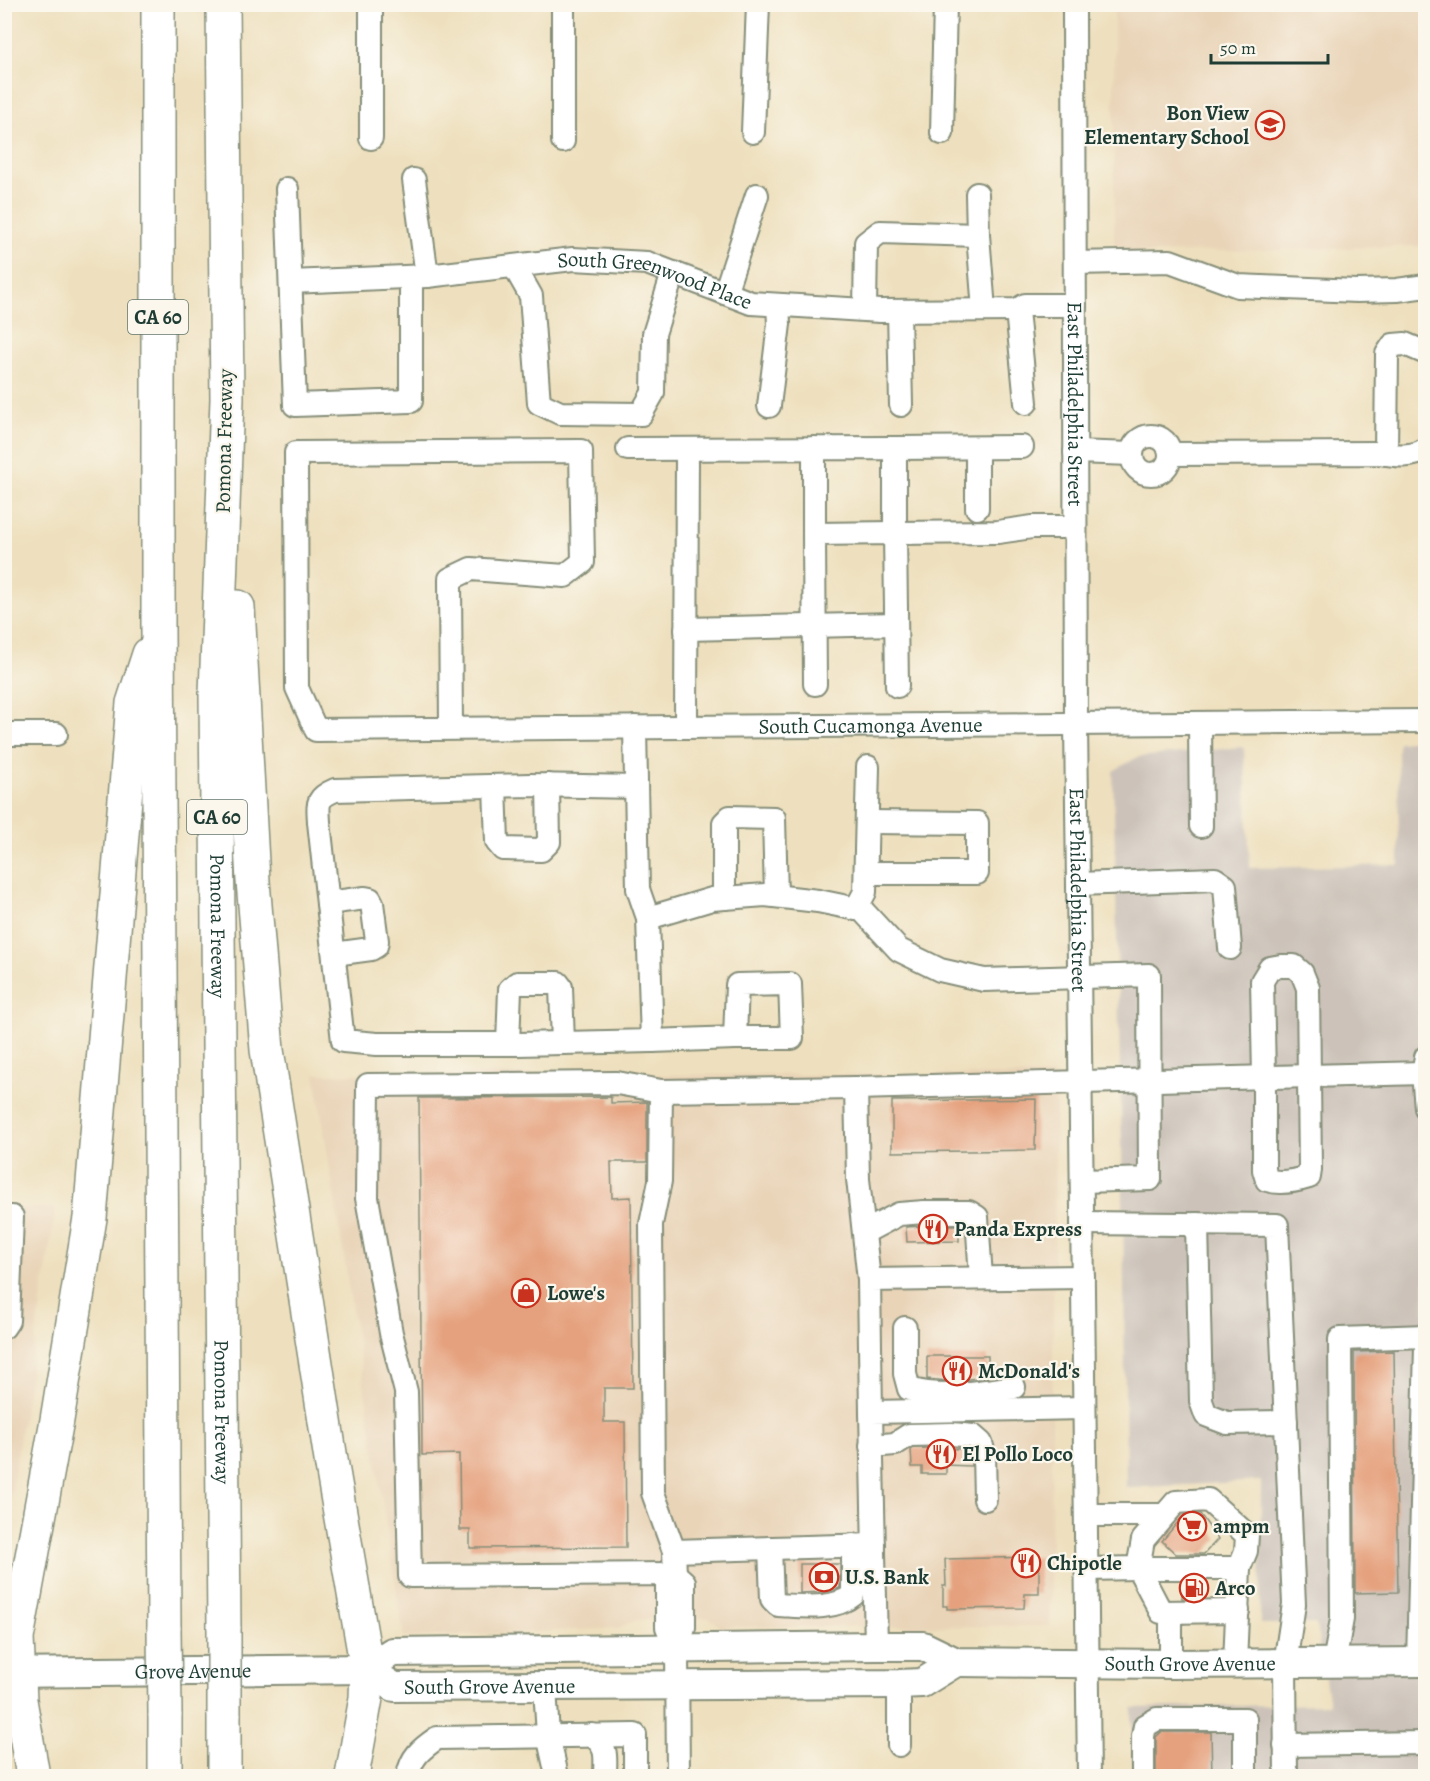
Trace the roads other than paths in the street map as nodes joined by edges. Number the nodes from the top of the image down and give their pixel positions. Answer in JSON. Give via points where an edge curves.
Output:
{"nodes":[{"id":1,"x":158,"y":4,"type":"edge"},
{"id":2,"x":223,"y":4,"type":"edge"},
{"id":3,"x":371,"y":4,"type":"edge"},
{"id":4,"x":562,"y":4,"type":"edge"},
{"id":5,"x":758,"y":4,"type":"edge"},
{"id":6,"x":945,"y":4,"type":"edge"},
{"id":7,"x":1074,"y":4,"type":"edge"},
{"id":8,"x":753,"y":132,"type":"dead end"},
{"id":9,"x":942,"y":133,"type":"dead end"},
{"id":10,"x":371,"y":138,"type":"dead end"},
{"id":11,"x":562,"y":141,"type":"dead end"},
{"id":12,"x":414,"y":180,"type":"dead end"},
{"id":13,"x":287,"y":189,"type":"dead end"},
{"id":14,"x":977,"y":194,"type":"dead end"},
{"id":15,"x":757,"y":195,"type":"dead end"},
{"id":16,"x":978,"y":235,"type":"junction"},
{"id":17,"x":1075,"y":263,"type":"junction"},
{"id":18,"x":514,"y":266,"type":"junction"},
{"id":19,"x":673,"y":273,"type":"junction"},
{"id":20,"x":419,"y":277,"type":"junction"},
{"id":21,"x":291,"y":282,"type":"junction"},
{"id":22,"x":1425,"y":286,"type":"edge"},
{"id":23,"x":725,"y":293,"type":"junction"},
{"id":24,"x":778,"y":305,"type":"junction"},
{"id":25,"x":865,"y":310,"type":"junction"},
{"id":26,"x":984,"y":310,"type":"junction"},
{"id":27,"x":1017,"y":310,"type":"junction"},
{"id":28,"x":899,"y":311,"type":"junction"},
{"id":29,"x":1075,"y":311,"type":"junction"},
{"id":30,"x":1425,"y":353,"type":"edge"},
{"id":31,"x":227,"y":399,"type":"junction"},
{"id":32,"x":1026,"y":403,"type":"dead end"},
{"id":33,"x":901,"y":405,"type":"dead end"},
{"id":34,"x":769,"y":406,"type":"dead end"},
{"id":35,"x":977,"y":447,"type":"junction"},
{"id":36,"x":1022,"y":447,"type":"dead end"},
{"id":37,"x":814,"y":448,"type":"junction"},
{"id":38,"x":896,"y":448,"type":"junction"},
{"id":39,"x":628,"y":449,"type":"dead end"},
{"id":40,"x":687,"y":449,"type":"junction"},
{"id":41,"x":1425,"y":449,"type":"edge"},
{"id":42,"x":1075,"y":452,"type":"junction"},
{"id":43,"x":1386,"y":454,"type":"junction"},
{"id":44,"x":977,"y":508,"type":"dead end"},
{"id":45,"x":1075,"y":527,"type":"junction"},
{"id":46,"x":895,"y":533,"type":"junction"},
{"id":47,"x":814,"y":534,"type":"junction"},
{"id":48,"x":896,"y":624,"type":"junction"},
{"id":49,"x":815,"y":626,"type":"junction"},
{"id":50,"x":686,"y":629,"type":"junction"},
{"id":51,"x":158,"y":630,"type":"junction"},
{"id":52,"x":815,"y":684,"type":"dead end"},
{"id":53,"x":897,"y":686,"type":"dead end"},
{"id":54,"x":1425,"y":721,"type":"edge"},
{"id":55,"x":1200,"y":723,"type":"junction"},
{"id":56,"x":1076,"y":724,"type":"junction"},
{"id":57,"x":635,"y":727,"type":"junction"},
{"id":58,"x":686,"y":727,"type":"junction"},
{"id":59,"x":451,"y":729,"type":"junction"},
{"id":60,"x":4,"y":734,"type":"edge"},
{"id":61,"x":56,"y":734,"type":"dead end"},
{"id":62,"x":868,"y":767,"type":"dead end"},
{"id":63,"x":548,"y":785,"type":"junction"},
{"id":64,"x":495,"y":786,"type":"junction"},
{"id":65,"x":636,"y":787,"type":"junction"},
{"id":66,"x":867,"y":822,"type":"junction"},
{"id":67,"x":1201,"y":826,"type":"dead end"},
{"id":68,"x":866,"y":873,"type":"junction"},
{"id":69,"x":1078,"y":884,"type":"junction"},
{"id":70,"x":776,"y":896,"type":"junction"},
{"id":71,"x":724,"y":898,"type":"junction"},
{"id":72,"x":328,"y":903,"type":"junction"},
{"id":73,"x":856,"y":909,"type":"junction"},
{"id":74,"x":648,"y":918,"type":"junction"},
{"id":75,"x":1230,"y":948,"type":"dead end"},
{"id":76,"x":334,"y":954,"type":"junction"},
{"id":77,"x":1079,"y":978,"type":"junction"},
{"id":78,"x":735,"y":1038,"type":"dead end"},
{"id":79,"x":652,"y":1041,"type":"junction"},
{"id":80,"x":563,"y":1043,"type":"junction"},
{"id":81,"x":508,"y":1044,"type":"junction"},
{"id":82,"x":1424,"y":1065,"type":"edge"},
{"id":83,"x":1309,"y":1075,"type":"junction"},
{"id":84,"x":1264,"y":1076,"type":"junction"},
{"id":85,"x":1149,"y":1079,"type":"junction"},
{"id":86,"x":1081,"y":1081,"type":"junction"},
{"id":87,"x":856,"y":1088,"type":"junction"},
{"id":88,"x":661,"y":1091,"type":"junction"},
{"id":89,"x":1425,"y":1108,"type":"edge"},
{"id":90,"x":1082,"y":1181,"type":"junction"},
{"id":91,"x":4,"y":1217,"type":"edge"},
{"id":92,"x":1082,"y":1223,"type":"junction"},
{"id":93,"x":1197,"y":1224,"type":"junction"},
{"id":94,"x":865,"y":1233,"type":"junction"},
{"id":95,"x":1083,"y":1277,"type":"junction"},
{"id":96,"x":981,"y":1278,"type":"junction"},
{"id":97,"x":869,"y":1280,"type":"junction"},
{"id":98,"x":4,"y":1327,"type":"edge"},
{"id":99,"x":911,"y":1328,"type":"dead end"},
{"id":100,"x":1425,"y":1336,"type":"edge"},
{"id":101,"x":1425,"y":1346,"type":"edge"},
{"id":102,"x":1014,"y":1388,"type":"dead end"},
{"id":103,"x":1084,"y":1408,"type":"junction"},
{"id":104,"x":871,"y":1412,"type":"junction"},
{"id":105,"x":1286,"y":1422,"type":"junction"},
{"id":106,"x":872,"y":1446,"type":"junction"},
{"id":107,"x":985,"y":1499,"type":"dead end"},
{"id":108,"x":1086,"y":1515,"type":"junction"},
{"id":109,"x":1164,"y":1515,"type":"junction"},
{"id":110,"x":863,"y":1545,"type":"junction"},
{"id":111,"x":770,"y":1548,"type":"junction"},
{"id":112,"x":674,"y":1551,"type":"junction"},
{"id":113,"x":1138,"y":1568,"type":"junction"},
{"id":114,"x":1239,"y":1568,"type":"junction"},
{"id":115,"x":1087,"y":1569,"type":"junction"},
{"id":116,"x":675,"y":1575,"type":"junction"},
{"id":117,"x":1238,"y":1611,"type":"junction"},
{"id":118,"x":1171,"y":1612,"type":"junction"},
{"id":119,"x":876,"y":1646,"type":"junction"},
{"id":120,"x":676,"y":1649,"type":"junction"},
{"id":121,"x":956,"y":1662,"type":"junction"},
{"id":122,"x":1422,"y":1662,"type":"edge"},
{"id":123,"x":1088,"y":1663,"type":"junction"},
{"id":124,"x":1334,"y":1663,"type":"junction"},
{"id":125,"x":1171,"y":1664,"type":"junction"},
{"id":126,"x":1235,"y":1664,"type":"junction"},
{"id":127,"x":1285,"y":1664,"type":"junction"},
{"id":128,"x":367,"y":1669,"type":"junction"},
{"id":129,"x":12,"y":1673,"type":"edge"},
{"id":130,"x":899,"y":1684,"type":"junction"},
{"id":131,"x":676,"y":1686,"type":"junction"},
{"id":132,"x":545,"y":1688,"type":"junction"},
{"id":133,"x":592,"y":1735,"type":"junction"},
{"id":134,"x":548,"y":1736,"type":"junction"},
{"id":135,"x":1425,"y":1743,"type":"edge"},
{"id":136,"x":1285,"y":1744,"type":"junction"},
{"id":137,"x":899,"y":1745,"type":"dead end"},
{"id":138,"x":33,"y":1776,"type":"edge"},
{"id":139,"x":165,"y":1776,"type":"edge"},
{"id":140,"x":224,"y":1776,"type":"edge"},
{"id":141,"x":352,"y":1776,"type":"edge"},
{"id":142,"x":408,"y":1776,"type":"edge"},
{"id":143,"x":557,"y":1776,"type":"edge"},
{"id":144,"x":605,"y":1776,"type":"edge"},
{"id":145,"x":635,"y":1776,"type":"edge"},
{"id":146,"x":678,"y":1776,"type":"edge"},
{"id":147,"x":1089,"y":1776,"type":"edge"},
{"id":148,"x":1143,"y":1776,"type":"edge"},
{"id":149,"x":1245,"y":1776,"type":"edge"},
{"id":150,"x":1286,"y":1776,"type":"edge"}],
"edges":[{"from":1,"to":51,"type":"highway","number":"CA 60"},
{"from":2,"to":31,"type":"highway","name":"Pomona Freeway","number":"CA 60"},
{"from":3,"to":10,"type":"street"},
{"from":4,"to":11,"type":"street"},
{"from":5,"to":8,"type":"street"},
{"from":6,"to":9,"type":"street"},
{"from":7,"to":17,"type":"street","name":"East Philadelphia Street"},
{"from":12,"to":20,"type":"street"},
{"from":13,"to":21,"type":"street"},
{"from":14,"to":16,"type":"street"},
{"from":15,"to":23,"type":"street"},
{"from":16,"to":25,"type":"street","via":[[880,232],[866,243]]},
{"from":16,"to":26,"type":"street"},
{"from":17,"to":22,"type":"street","via":[[1170,261],[1238,286],[1357,291]]},
{"from":17,"to":29,"type":"street","name":"East Philadelphia Street"},
{"from":18,"to":19,"type":"street","name":"South Greenwood Place","via":[[573,259],[647,263]]},
{"from":18,"to":19,"type":"street","via":[[531,296],[540,403],[560,413],[641,414],[653,393],[654,334]]},
{"from":18,"to":20,"type":"street","name":"South Greenwood Place"},
{"from":19,"to":23,"type":"street","name":"South Greenwood Place"},
{"from":20,"to":21,"type":"street","name":"South Greenwood Place"},
{"from":20,"to":21,"type":"street","via":[[411,401],[295,405]]},
{"from":23,"to":24,"type":"street","name":"South Greenwood Place","via":[[751,303]]},
{"from":24,"to":25,"type":"street","name":"South Greenwood Place"},
{"from":24,"to":34,"type":"street"},
{"from":25,"to":28,"type":"street","name":"South Greenwood Place"},
{"from":26,"to":27,"type":"street","name":"South Greenwood Place"},
{"from":26,"to":28,"type":"street","name":"South Greenwood Place"},
{"from":27,"to":29,"type":"street","name":"South Greenwood Place","via":[[1025,317]]},
{"from":27,"to":32,"type":"street"},
{"from":28,"to":33,"type":"street"},
{"from":29,"to":42,"type":"street","name":"East Philadelphia Street"},
{"from":30,"to":43,"type":"street","via":[[1404,344],[1393,345],[1387,354]]},
{"from":31,"to":128,"type":"highway","via":[[253,881],[267,1050]]},
{"from":31,"to":140,"type":"highway","name":"Pomona Freeway","number":"CA 60","bridge":true,"via":[[216,693]]},
{"from":35,"to":36,"type":"street"},
{"from":35,"to":38,"type":"street"},
{"from":35,"to":44,"type":"street"},
{"from":37,"to":38,"type":"street"},
{"from":37,"to":40,"type":"street"},
{"from":37,"to":47,"type":"street"},
{"from":38,"to":46,"type":"street"},
{"from":39,"to":40,"type":"street"},
{"from":40,"to":50,"type":"street"},
{"from":41,"to":43,"type":"street","via":[[1419,454]]},
{"from":42,"to":43,"type":"street","via":[[1131,454],[1141,438],[1153,436],[1164,441],[1170,454]]},
{"from":42,"to":45,"type":"street","name":"East Philadelphia Street"},
{"from":45,"to":46,"type":"street"},
{"from":45,"to":56,"type":"street","name":"East Philadelphia Street"},
{"from":46,"to":47,"type":"street"},
{"from":46,"to":48,"type":"street"},
{"from":47,"to":49,"type":"street"},
{"from":48,"to":49,"type":"street"},
{"from":48,"to":53,"type":"street"},
{"from":49,"to":50,"type":"street"},
{"from":49,"to":52,"type":"street"},
{"from":50,"to":58,"type":"street"},
{"from":51,"to":129,"type":"highway","via":[[133,703],[90,1218]]},
{"from":51,"to":139,"type":"highway","number":"CA 60","bridge":true},
{"from":54,"to":55,"type":"street","name":"South Cucamonga Avenue"},
{"from":55,"to":56,"type":"street","name":"South Cucamonga Avenue"},
{"from":55,"to":67,"type":"street"},
{"from":56,"to":58,"type":"street","name":"South Cucamonga Avenue"},
{"from":56,"to":69,"type":"street","name":"East Philadelphia Street"},
{"from":57,"to":58,"type":"street","name":"South Cucamonga Avenue"},
{"from":57,"to":59,"type":"street","name":"South Cucamonga Avenue"},
{"from":57,"to":65,"type":"street"},
{"from":59,"to":59,"type":"street","name":"South Cucamonga Avenue","via":[[450,579],[471,569],[565,576],[584,562],[581,451],[296,453],[297,687],[316,730]]},
{"from":60,"to":61,"type":"street"},
{"from":62,"to":66,"type":"street"},
{"from":63,"to":64,"type":"street"},
{"from":63,"to":64,"type":"street","via":[[549,842],[541,850],[499,846]]},
{"from":63,"to":65,"type":"street"},
{"from":64,"to":72,"type":"street","via":[[335,790],[322,796],[318,813]]},
{"from":65,"to":74,"type":"street","via":[[638,889]]},
{"from":66,"to":68,"type":"street"},
{"from":66,"to":68,"type":"street","via":[[977,823],[977,873]]},
{"from":68,"to":73,"type":"street","via":[[866,892]]},
{"from":69,"to":75,"type":"street","via":[[1215,879],[1225,885]]},
{"from":69,"to":77,"type":"street","name":"East Philadelphia Street"},
{"from":70,"to":71,"type":"street"},
{"from":70,"to":71,"type":"street","via":[[774,818],[730,817],[724,823]]},
{"from":70,"to":73,"type":"street"},
{"from":71,"to":74,"type":"street"},
{"from":72,"to":76,"type":"street"},
{"from":72,"to":76,"type":"street","via":[[370,899],[376,932],[376,946],[371,949]]},
{"from":73,"to":77,"type":"street","via":[[862,910],[899,950],[940,970],[984,980]]},
{"from":74,"to":79,"type":"street"},
{"from":76,"to":81,"type":"street","via":[[342,1041]]},
{"from":77,"to":85,"type":"street","via":[[1149,975]]},
{"from":77,"to":86,"type":"street","name":"East Philadelphia Street"},
{"from":78,"to":79,"type":"street"},
{"from":79,"to":80,"type":"street"},
{"from":80,"to":81,"type":"street"},
{"from":80,"to":81,"type":"street","via":[[558,983],[517,983],[510,989]]},
{"from":82,"to":83,"type":"street"},
{"from":82,"to":89,"type":"street"},
{"from":83,"to":84,"type":"street"},
{"from":83,"to":84,"type":"street","via":[[1308,988],[1294,966],[1281,966],[1270,968],[1262,981]]},
{"from":83,"to":84,"type":"street","via":[[1309,1177],[1271,1182],[1264,1170]]},
{"from":84,"to":85,"type":"street"},
{"from":85,"to":86,"type":"street"},
{"from":85,"to":90,"type":"street","via":[[1150,1179]]},
{"from":86,"to":87,"type":"street"},
{"from":86,"to":90,"type":"street","name":"East Philadelphia Street"},
{"from":87,"to":88,"type":"street"},
{"from":87,"to":94,"type":"street","via":[[858,1179]]},
{"from":88,"to":112,"type":"street","via":[[660,1181],[651,1224],[653,1493]]},
{"from":88,"to":116,"type":"street","via":[[616,1083],[368,1085],[367,1198],[391,1334],[406,1392],[410,1576]]},
{"from":90,"to":92,"type":"street","name":"East Philadelphia Street"},
{"from":91,"to":98,"type":"street","via":[[12,1217],[8,1321]]},
{"from":92,"to":93,"type":"street"},
{"from":92,"to":95,"type":"street","name":"East Philadelphia Street"},
{"from":93,"to":105,"type":"street","via":[[1201,1401],[1206,1415],[1227,1423]]},
{"from":93,"to":105,"type":"street","via":[[1277,1225]]},
{"from":94,"to":96,"type":"street","via":[[899,1214],[969,1212],[977,1217]]},
{"from":94,"to":97,"type":"street"},
{"from":95,"to":96,"type":"street"},
{"from":95,"to":103,"type":"street","name":"East Philadelphia Street"},
{"from":96,"to":97,"type":"street"},
{"from":97,"to":104,"type":"street"},
{"from":99,"to":102,"type":"street","via":[[904,1374],[909,1389],[950,1394]]},
{"from":100,"to":124,"type":"street","via":[[1340,1340],[1342,1619]]},
{"from":101,"to":122,"type":"street"},
{"from":103,"to":104,"type":"street"},
{"from":103,"to":108,"type":"street","name":"East Philadelphia Street"},
{"from":104,"to":106,"type":"street"},
{"from":105,"to":127,"type":"street","via":[[1294,1604]]},
{"from":106,"to":107,"type":"street","via":[[895,1444],[909,1436],[973,1436],[981,1443],[984,1454]]},
{"from":106,"to":110,"type":"street"},
{"from":108,"to":109,"type":"street"},
{"from":108,"to":115,"type":"street","name":"East Philadelphia Street"},
{"from":109,"to":113,"type":"street","via":[[1143,1540]]},
{"from":109,"to":114,"type":"street","via":[[1176,1502],[1208,1500],[1247,1535]]},
{"from":110,"to":111,"type":"street"},
{"from":110,"to":111,"type":"street","via":[[853,1595],[844,1602],[827,1605],[778,1605],[772,1599]]},
{"from":110,"to":119,"type":"street"},
{"from":111,"to":112,"type":"street"},
{"from":112,"to":116,"type":"street"},
{"from":113,"to":114,"type":"street"},
{"from":113,"to":115,"type":"street"},
{"from":113,"to":118,"type":"street","via":[[1161,1612]]},
{"from":114,"to":117,"type":"street"},
{"from":115,"to":123,"type":"street","name":"East Philadelphia Street"},
{"from":116,"to":120,"type":"street","via":[[668,1582],[667,1627]]},
{"from":117,"to":118,"type":"street"},
{"from":117,"to":126,"type":"street"},
{"from":118,"to":125,"type":"street"},
{"from":119,"to":120,"type":"main road","name":"South Grove Avenue"},
{"from":119,"to":121,"type":"main road","name":"South Grove Avenue","via":[[923,1646]]},
{"from":120,"to":128,"type":"main road","name":"South Grove Avenue","via":[[392,1652]]},
{"from":120,"to":131,"type":"street"},
{"from":121,"to":123,"type":"main road","name":"South Grove Avenue"},
{"from":121,"to":130,"type":"main road","name":"South Grove Avenue","via":[[922,1683]]},
{"from":122,"to":124,"type":"main road","name":"South Grove Avenue"},
{"from":123,"to":125,"type":"main road","name":"South Grove Avenue"},
{"from":123,"to":147,"type":"street","name":"East Philadelphia Street"},
{"from":124,"to":127,"type":"main road","name":"South Grove Avenue"},
{"from":125,"to":126,"type":"main road","name":"South Grove Avenue"},
{"from":126,"to":127,"type":"main road","name":"South Grove Avenue"},
{"from":127,"to":136,"type":"street"},
{"from":128,"to":129,"type":"main road","name":"Grove Avenue"},
{"from":128,"to":132,"type":"main road","name":"South Grove Avenue","via":[[394,1688]]},
{"from":128,"to":141,"type":"highway","via":[[366,1698]]},
{"from":129,"to":138,"type":"highway"},
{"from":130,"to":131,"type":"main road","name":"South Grove Avenue"},
{"from":130,"to":137,"type":"street"},
{"from":131,"to":132,"type":"main road","name":"South Grove Avenue"},
{"from":131,"to":146,"type":"street"},
{"from":132,"to":134,"type":"street"},
{"from":133,"to":134,"type":"street"},
{"from":133,"to":144,"type":"street","via":[[605,1749]]},
{"from":133,"to":145,"type":"street","via":[[635,1735]]},
{"from":134,"to":142,"type":"street","via":[[437,1738],[417,1752]]},
{"from":134,"to":143,"type":"street"},
{"from":135,"to":136,"type":"street"},
{"from":136,"to":150,"type":"street"},
{"from":148,"to":149,"type":"street","via":[[1145,1726],[1157,1719],[1245,1719]]}]}
